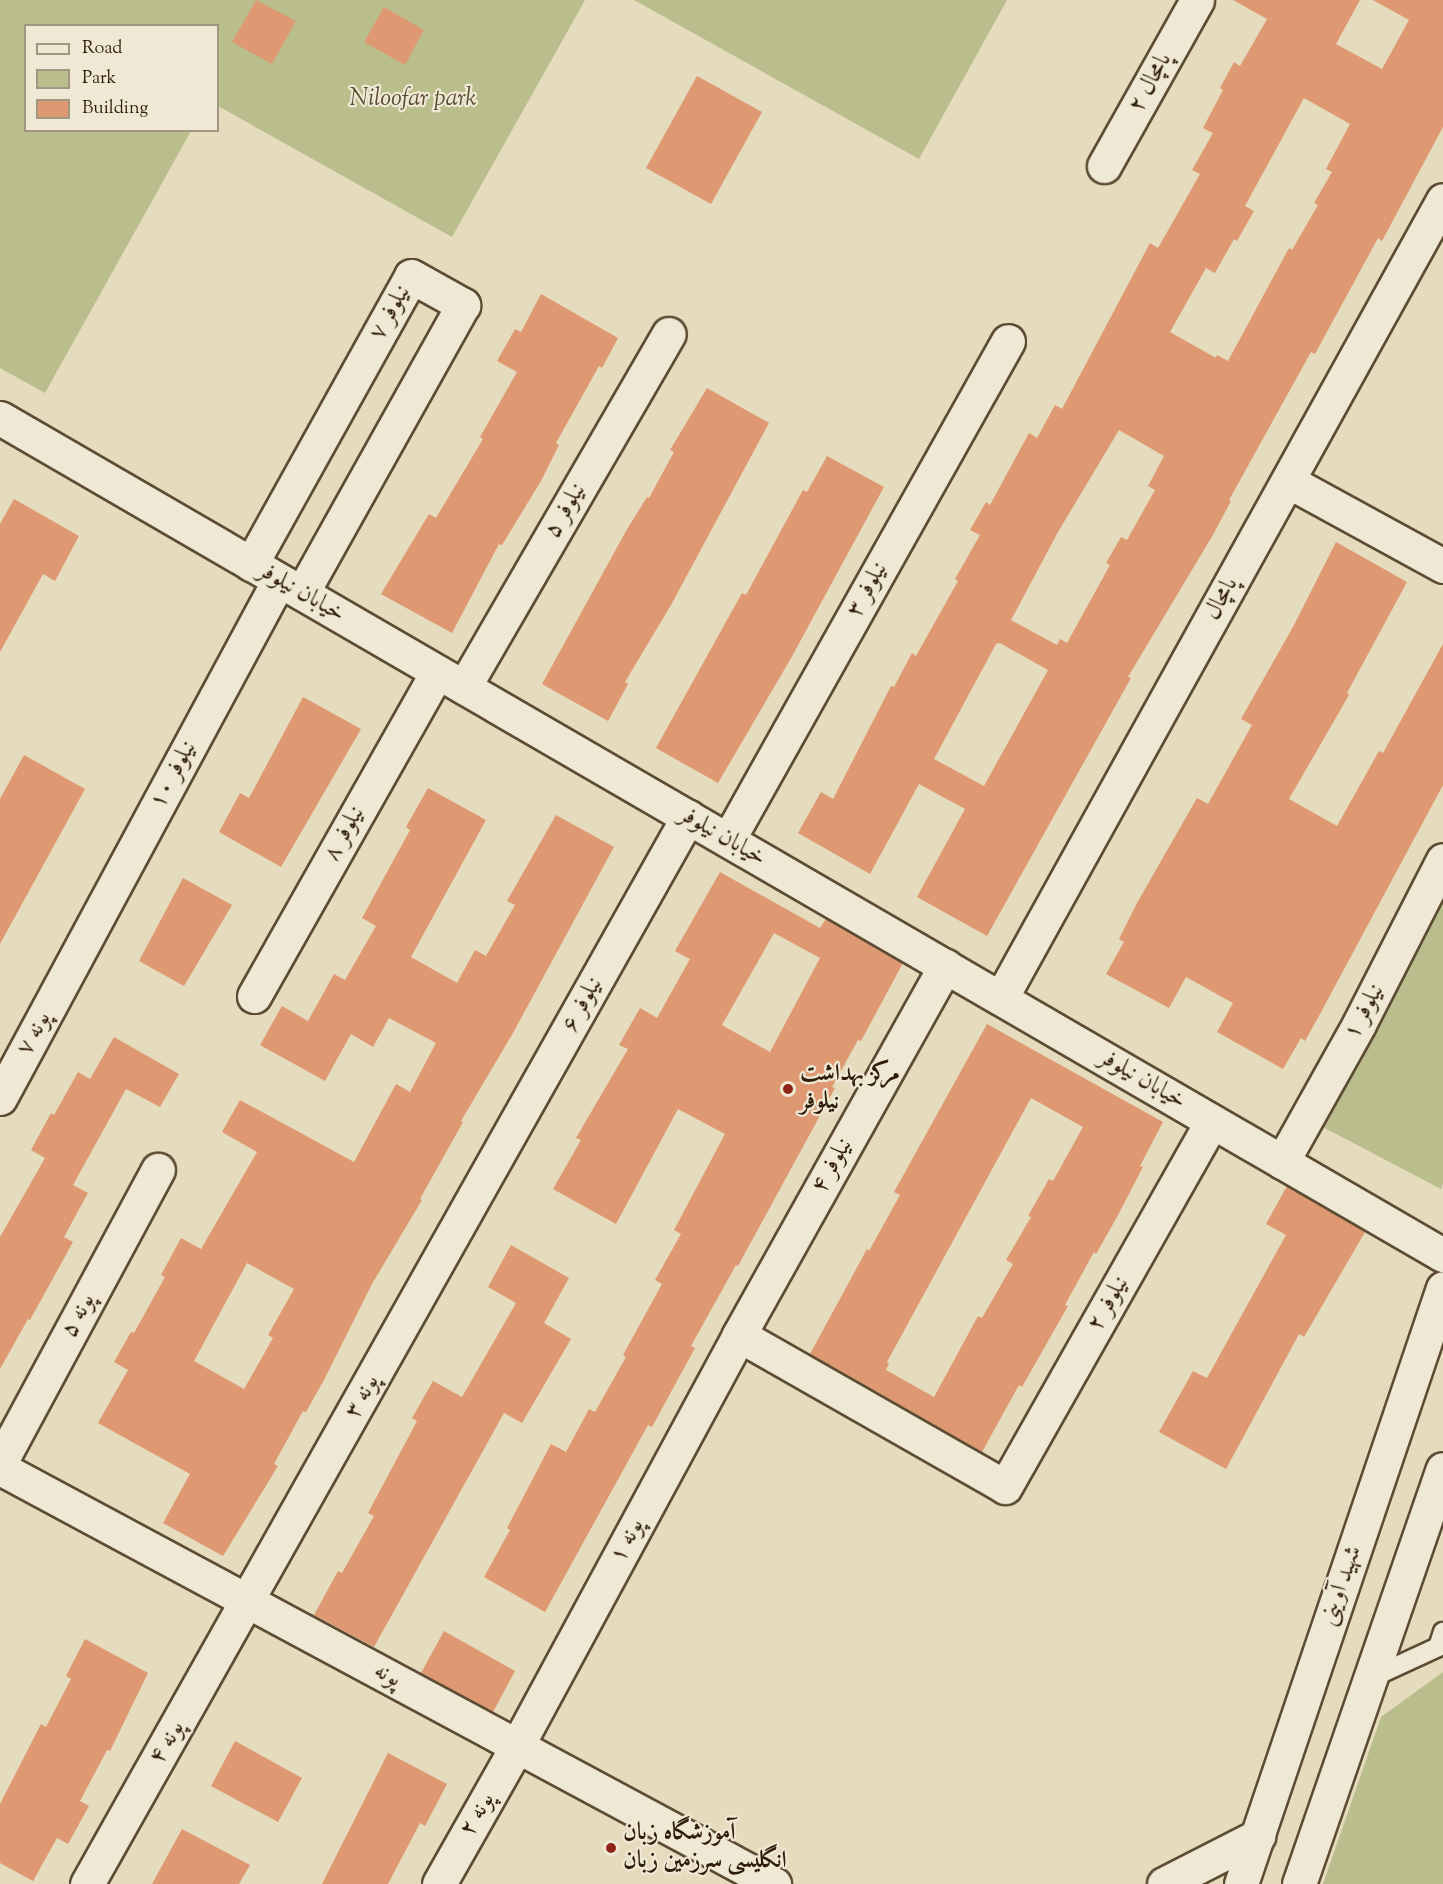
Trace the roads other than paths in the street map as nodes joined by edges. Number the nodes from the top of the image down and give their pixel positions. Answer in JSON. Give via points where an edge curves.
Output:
{"nodes":[{"id":1,"x":1197,"y":0,"type":"edge"},
{"id":2,"x":1104,"y":166,"type":"dead end"},
{"id":3,"x":1443,"y":200,"type":"edge"},
{"id":4,"x":669,"y":334,"type":"dead end"},
{"id":5,"x":1008,"y":340,"type":"dead end"},
{"id":6,"x":0,"y":418,"type":"edge"},
{"id":7,"x":1288,"y":481,"type":"junction"},
{"id":8,"x":251,"y":564,"type":"junction"},
{"id":9,"x":1443,"y":566,"type":"edge"},
{"id":10,"x":291,"y":587,"type":"junction"},
{"id":11,"x":450,"y":679,"type":"junction"},
{"id":12,"x":688,"y":817,"type":"junction"},
{"id":13,"x":728,"y":840,"type":"junction"},
{"id":14,"x":1443,"y":860,"type":"edge"},
{"id":15,"x":945,"y":966,"type":"junction"},
{"id":16,"x":69,"y":969,"type":"joint"},
{"id":17,"x":254,"y":996,"type":"dead end"},
{"id":18,"x":1001,"y":998,"type":"junction"},
{"id":19,"x":0,"y":1098,"type":"edge"},
{"id":20,"x":1212,"y":1121,"type":"junction"},
{"id":21,"x":1282,"y":1162,"type":"junction"},
{"id":22,"x":158,"y":1170,"type":"dead end"},
{"id":23,"x":478,"y":1192,"type":"joint"},
{"id":24,"x":1443,"y":1255,"type":"edge"},
{"id":25,"x":1443,"y":1288,"type":"edge"},
{"id":26,"x":739,"y":1335,"type":"junction"},
{"id":27,"x":0,"y":1463,"type":"edge"},
{"id":28,"x":0,"y":1468,"type":"edge"},
{"id":29,"x":1443,"y":1469,"type":"edge"},
{"id":30,"x":248,"y":1601,"type":"junction"},
{"id":31,"x":1443,"y":1632,"type":"edge"},
{"id":32,"x":1371,"y":1678,"type":"junction"},
{"id":33,"x":517,"y":1746,"type":"junction"},
{"id":34,"x":1258,"y":1836,"type":"junction"},
{"id":35,"x":761,"y":1881,"type":"edge"},
{"id":36,"x":87,"y":1884,"type":"edge"},
{"id":37,"x":439,"y":1884,"type":"edge"},
{"id":38,"x":1164,"y":1884,"type":"edge"},
{"id":39,"x":1241,"y":1884,"type":"edge"},
{"id":40,"x":1299,"y":1884,"type":"edge"}],
"edges":[{"from":1,"to":2,"type":"street","name":"پامچال ۲"},
{"from":3,"to":7,"type":"street","name":"پامچال"},
{"from":4,"to":11,"type":"street","name":"نیلوفر ۵"},
{"from":5,"to":13,"type":"street","name":"نیلوفر ۳"},
{"from":6,"to":8,"type":"street","name":"خیابان نیلوفر"},
{"from":7,"to":9,"type":"street"},
{"from":7,"to":18,"type":"street","name":"پامچال"},
{"from":8,"to":10,"type":"street","name":"خیابان نیلوفر"},
{"from":8,"to":10,"type":"street","name":"نیلوفر ۷","via":[[411,276],[463,305]]},
{"from":10,"to":11,"type":"street","name":"خیابان نیلوفر"},
{"from":10,"to":16,"type":"street","name":"نیلوفر ۱۰"},
{"from":11,"to":12,"type":"street","name":"خیابان نیلوفر"},
{"from":11,"to":17,"type":"street","name":"نیلوفر ۸"},
{"from":12,"to":13,"type":"street","name":"خیابان نیلوفر"},
{"from":12,"to":23,"type":"street","name":"نیلوفر ۶"},
{"from":13,"to":15,"type":"street","name":"خیابان نیلوفر"},
{"from":14,"to":21,"type":"street","name":"نیلوفر ۱","via":[[1359,1024]]},
{"from":15,"to":18,"type":"street","name":"خیابان نیلوفر"},
{"from":15,"to":26,"type":"street","name":"نیلوفر ۴"},
{"from":16,"to":19,"type":"street","name":"پونه ۷"},
{"from":18,"to":20,"type":"street","name":"خیابان نیلوفر"},
{"from":20,"to":21,"type":"street","name":"خیابان نیلوفر"},
{"from":20,"to":26,"type":"street","name":"نیلوفر ۲","via":[[1005,1487]]},
{"from":21,"to":24,"type":"street","name":"خیابان نیلوفر"},
{"from":22,"to":27,"type":"street","name":"پونه ۵"},
{"from":23,"to":30,"type":"street","name":"پونه ۳"},
{"from":25,"to":34,"type":"street","name":"شهید آوینی"},
{"from":26,"to":33,"type":"street","name":"پونه ۱"},
{"from":28,"to":30,"type":"street","name":"پونه"},
{"from":29,"to":32,"type":"street"},
{"from":30,"to":33,"type":"street","name":"پونه"},
{"from":30,"to":36,"type":"street","name":"پونه ۴"},
{"from":31,"to":32,"type":"lane","via":[[1438,1647]]},
{"from":32,"to":40,"type":"street"},
{"from":33,"to":35,"type":"street","name":"پونه"},
{"from":33,"to":37,"type":"street","name":"پونه ۲"},
{"from":34,"to":38,"type":"street"},
{"from":34,"to":39,"type":"street","name":"شهید آوینی"}]}
